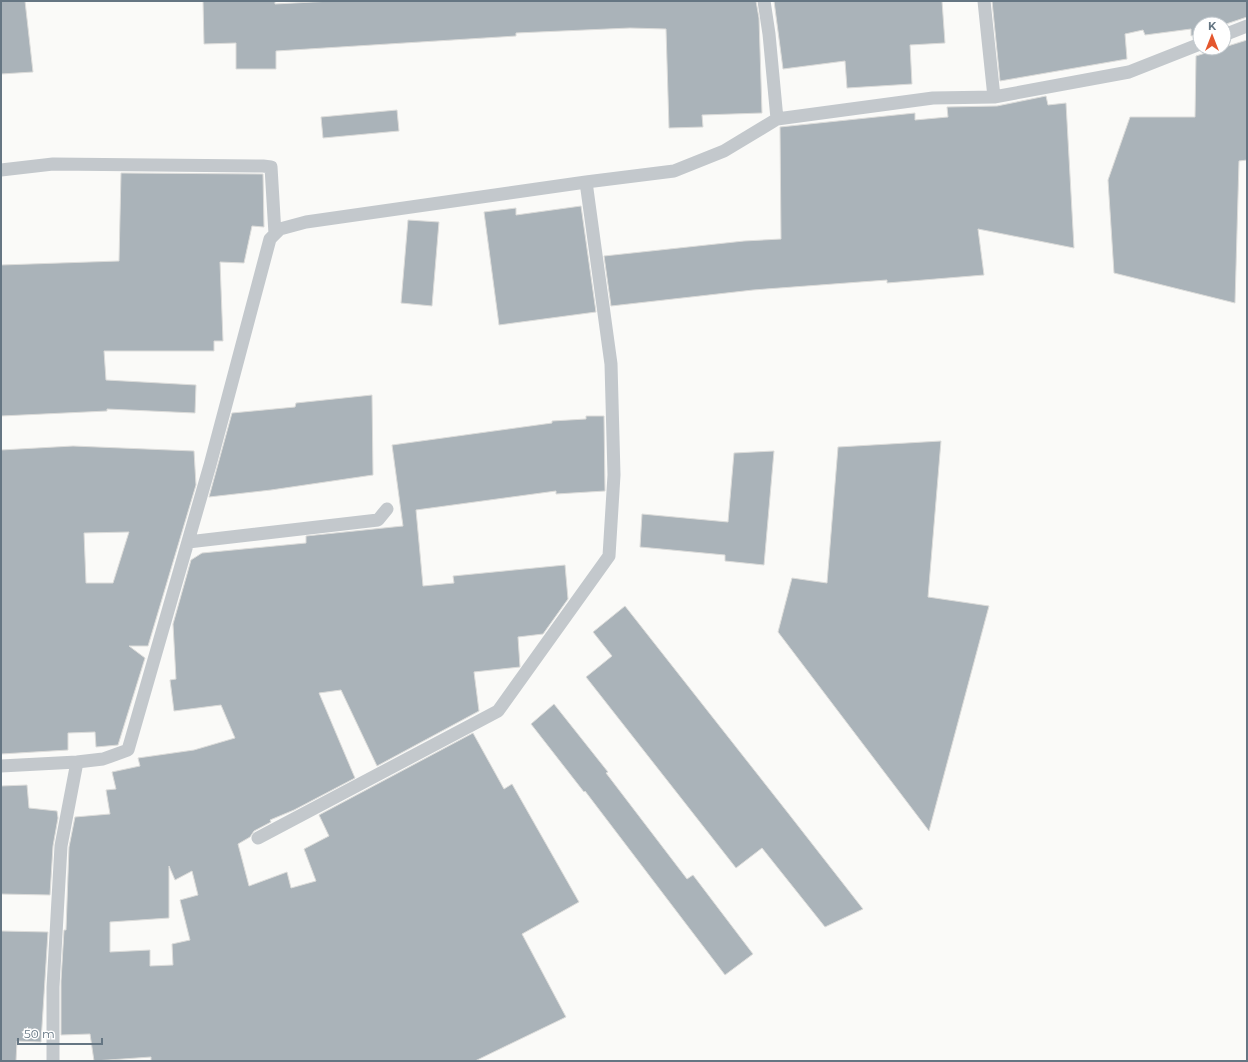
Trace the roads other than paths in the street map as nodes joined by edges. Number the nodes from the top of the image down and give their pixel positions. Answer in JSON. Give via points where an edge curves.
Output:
{"nodes":[{"id":1,"x":764,"y":1,"type":"edge"},
{"id":2,"x":984,"y":1,"type":"edge"},
{"id":3,"x":1247,"y":26,"type":"edge"},
{"id":4,"x":1232,"y":32,"type":"edge"},
{"id":5,"x":1192,"y":47,"type":"edge"},
{"id":6,"x":994,"y":98,"type":"junction"},
{"id":7,"x":778,"y":119,"type":"junction"},
{"id":8,"x":1,"y":170,"type":"edge"},
{"id":9,"x":586,"y":182,"type":"junction"},
{"id":10,"x":275,"y":234,"type":"junction"},
{"id":11,"x":387,"y":509,"type":"dead end"},
{"id":12,"x":188,"y":542,"type":"junction"},
{"id":13,"x":77,"y":762,"type":"junction"},
{"id":14,"x":1,"y":766,"type":"edge"},
{"id":15,"x":258,"y":838,"type":"dead end"},
{"id":16,"x":53,"y":1061,"type":"edge"}],
"edges":[{"from":1,"to":7,"type":"street"},
{"from":2,"to":6,"type":"street"},
{"from":3,"to":4,"type":"street"},
{"from":5,"to":6,"type":"street","via":[[1129,72]]},
{"from":6,"to":7,"type":"street","via":[[933,98]]},
{"from":7,"to":9,"type":"street","via":[[724,151],[674,171]]},
{"from":8,"to":10,"type":"street","via":[[53,164],[272,167]]},
{"from":9,"to":10,"type":"street","via":[[306,222],[280,229]]},
{"from":9,"to":15,"type":"street","via":[[611,364],[614,475],[609,556],[498,711]]},
{"from":10,"to":12,"type":"street","via":[[270,239]]},
{"from":11,"to":12,"type":"street","via":[[378,520]]},
{"from":12,"to":13,"type":"street","via":[[128,750],[103,759]]},
{"from":13,"to":14,"type":"street"},
{"from":13,"to":16,"type":"street","via":[[61,846]]}]}
